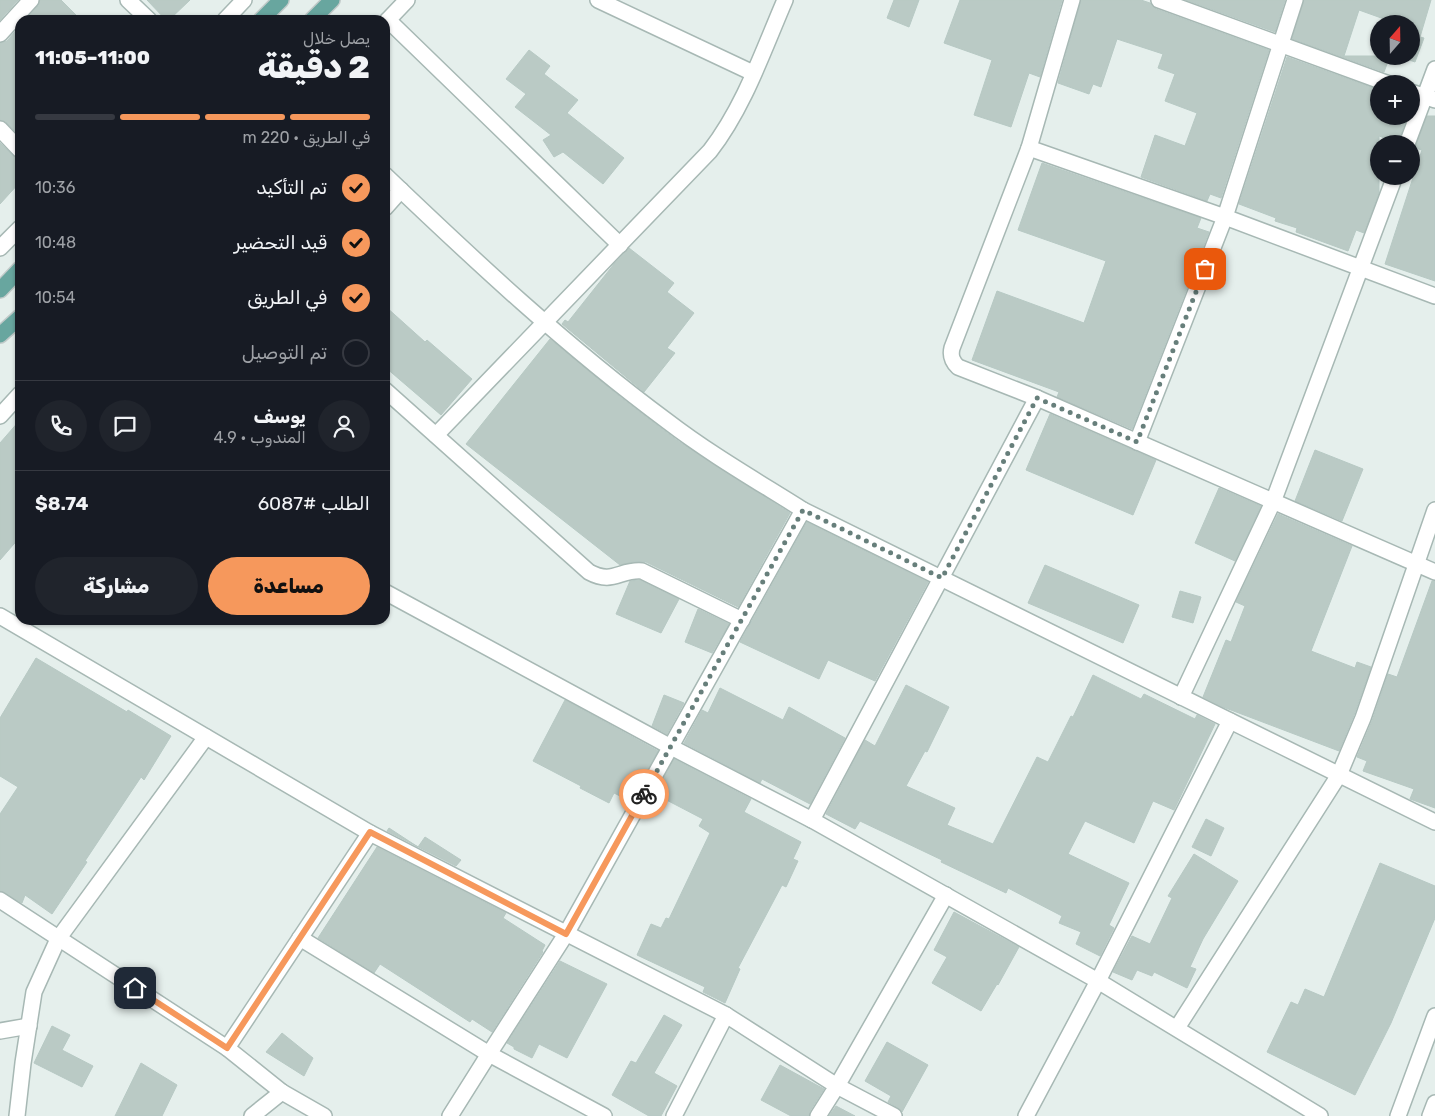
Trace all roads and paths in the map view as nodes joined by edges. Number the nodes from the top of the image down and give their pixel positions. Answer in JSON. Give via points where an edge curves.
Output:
{"nodes":[{"id":1,"x":31,"y":0,"type":"edge"},
{"id":2,"x":128,"y":0,"type":"edge"},
{"id":3,"x":244,"y":0,"type":"edge"},
{"id":4,"x":281,"y":0,"type":"edge"},
{"id":5,"x":332,"y":0,"type":"edge"},
{"id":6,"x":407,"y":0,"type":"edge"},
{"id":7,"x":598,"y":0,"type":"edge"},
{"id":8,"x":785,"y":0,"type":"edge"},
{"id":9,"x":1072,"y":0,"type":"edge"},
{"id":10,"x":1159,"y":0,"type":"edge"},
{"id":11,"x":1295,"y":0,"type":"edge"},
{"id":12,"x":17,"y":15,"type":"edge"},
{"id":13,"x":144,"y":15,"type":"edge"},
{"id":14,"x":230,"y":15,"type":"edge"},
{"id":15,"x":266,"y":15,"type":"edge"},
{"id":16,"x":317,"y":15,"type":"edge"},
{"id":17,"x":15,"y":18,"type":"edge"},
{"id":18,"x":390,"y":18,"type":"edge"},
{"id":19,"x":390,"y":26,"type":"edge"},
{"id":20,"x":0,"y":34,"type":"edge"},
{"id":21,"x":1281,"y":45,"type":"junction"},
{"id":22,"x":1435,"y":69,"type":"edge"},
{"id":23,"x":754,"y":73,"type":"junction"},
{"id":24,"x":1370,"y":77,"type":"edge"},
{"id":25,"x":1423,"y":96,"type":"edge"},
{"id":26,"x":0,"y":129,"type":"edge"},
{"id":27,"x":1410,"y":135,"type":"edge"},
{"id":28,"x":15,"y":145,"type":"edge"},
{"id":29,"x":1029,"y":148,"type":"junction"},
{"id":30,"x":390,"y":180,"type":"edge"},
{"id":31,"x":1392,"y":185,"type":"edge"},
{"id":32,"x":401,"y":190,"type":"junction"},
{"id":33,"x":390,"y":202,"type":"edge"},
{"id":34,"x":1225,"y":217,"type":"junction"},
{"id":35,"x":15,"y":233,"type":"edge"},
{"id":36,"x":620,"y":245,"type":"junction"},
{"id":37,"x":0,"y":248,"type":"edge"},
{"id":38,"x":1361,"y":269,"type":"junction"},
{"id":39,"x":15,"y":274,"type":"edge"},
{"id":40,"x":0,"y":290,"type":"edge"},
{"id":41,"x":1435,"y":296,"type":"edge"},
{"id":42,"x":15,"y":322,"type":"edge"},
{"id":43,"x":545,"y":323,"type":"junction"},
{"id":44,"x":0,"y":336,"type":"edge"},
{"id":45,"x":390,"y":394,"type":"edge"},
{"id":46,"x":1037,"y":398,"type":"junction"},
{"id":47,"x":15,"y":400,"type":"edge"},
{"id":48,"x":0,"y":416,"type":"edge"},
{"id":49,"x":436,"y":435,"type":"junction"},
{"id":50,"x":1137,"y":442,"type":"junction"},
{"id":51,"x":1273,"y":502,"type":"junction"},
{"id":52,"x":803,"y":510,"type":"junction"},
{"id":53,"x":1435,"y":510,"type":"edge"},
{"id":54,"x":1416,"y":564,"type":"junction"},
{"id":55,"x":1435,"y":572,"type":"edge"},
{"id":56,"x":942,"y":578,"type":"junction"},
{"id":57,"x":390,"y":595,"type":"edge"},
{"id":58,"x":0,"y":616,"type":"edge"},
{"id":59,"x":742,"y":620,"type":"junction"},
{"id":60,"x":15,"y":625,"type":"edge"},
{"id":61,"x":15,"y":625,"type":"edge"},
{"id":62,"x":1181,"y":697,"type":"junction"},
{"id":63,"x":1230,"y":721,"type":"junction"},
{"id":64,"x":206,"y":737,"type":"junction"},
{"id":65,"x":671,"y":747,"type":"junction"},
{"id":66,"x":1339,"y":775,"type":"junction"},
{"id":67,"x":812,"y":820,"type":"junction"},
{"id":68,"x":1435,"y":822,"type":"edge"},
{"id":69,"x":370,"y":832,"type":"junction"},
{"id":70,"x":946,"y":896,"type":"junction"},
{"id":71,"x":0,"y":900,"type":"edge"},
{"id":72,"x":566,"y":934,"type":"junction"},
{"id":73,"x":58,"y":938,"type":"junction"},
{"id":74,"x":300,"y":938,"type":"junction"},
{"id":75,"x":1098,"y":981,"type":"junction"},
{"id":76,"x":726,"y":1015,"type":"junction"},
{"id":77,"x":1435,"y":1016,"type":"edge"},
{"id":78,"x":29,"y":1026,"type":"junction"},
{"id":79,"x":1177,"y":1028,"type":"junction"},
{"id":80,"x":0,"y":1031,"type":"edge"},
{"id":81,"x":227,"y":1048,"type":"junction"},
{"id":82,"x":489,"y":1054,"type":"junction"},
{"id":83,"x":837,"y":1086,"type":"junction"},
{"id":84,"x":282,"y":1092,"type":"junction"},
{"id":85,"x":1435,"y":1103,"type":"edge"},
{"id":86,"x":17,"y":1116,"type":"edge"},
{"id":87,"x":252,"y":1116,"type":"edge"},
{"id":88,"x":324,"y":1116,"type":"edge"},
{"id":89,"x":450,"y":1116,"type":"edge"},
{"id":90,"x":604,"y":1116,"type":"edge"},
{"id":91,"x":674,"y":1116,"type":"edge"},
{"id":92,"x":818,"y":1116,"type":"edge"},
{"id":93,"x":894,"y":1116,"type":"edge"},
{"id":94,"x":1026,"y":1116,"type":"edge"},
{"id":95,"x":1320,"y":1116,"type":"edge"},
{"id":96,"x":1398,"y":1116,"type":"edge"},
{"id":97,"x":1430,"y":1116,"type":"edge"}],
"edges":[{"from":1,"to":12,"type":"street"},
{"from":2,"to":13,"type":"street"},
{"from":3,"to":14,"type":"street"},
{"from":4,"to":15,"type":"main road"},
{"from":5,"to":16,"type":"main road"},
{"from":6,"to":18,"type":"street"},
{"from":7,"to":23,"type":"street"},
{"from":8,"to":23,"type":"street"},
{"from":9,"to":29,"type":"street"},
{"from":10,"to":21,"type":"street"},
{"from":11,"to":21,"type":"street"},
{"from":17,"to":20,"type":"street"},
{"from":19,"to":36,"type":"street"},
{"from":21,"to":24,"type":"street"},
{"from":21,"to":34,"type":"street"},
{"from":22,"to":25,"type":"street"},
{"from":23,"to":36,"type":"street","via":[[715,146]]},
{"from":25,"to":27,"type":"street"},
{"from":26,"to":28,"type":"street"},
{"from":29,"to":34,"type":"street"},
{"from":29,"to":46,"type":"street","via":[[951,354],[958,367]]},
{"from":30,"to":32,"type":"street"},
{"from":31,"to":38,"type":"street"},
{"from":32,"to":33,"type":"street"},
{"from":32,"to":43,"type":"street"},
{"from":34,"to":38,"type":"street"},
{"from":34,"to":50,"type":"street"},
{"from":35,"to":37,"type":"street"},
{"from":36,"to":43,"type":"street"},
{"from":38,"to":41,"type":"street"},
{"from":38,"to":51,"type":"street"},
{"from":39,"to":40,"type":"main road"},
{"from":42,"to":44,"type":"main road"},
{"from":43,"to":49,"type":"street"},
{"from":43,"to":52,"type":"street","via":[[668,422]]},
{"from":45,"to":49,"type":"street"},
{"from":46,"to":50,"type":"street"},
{"from":46,"to":56,"type":"street"},
{"from":47,"to":48,"type":"street"},
{"from":49,"to":59,"type":"street","via":[[589,572],[610,578],[634,570],[642,571]]},
{"from":50,"to":51,"type":"street"},
{"from":51,"to":54,"type":"street"},
{"from":51,"to":62,"type":"street"},
{"from":52,"to":56,"type":"street"},
{"from":52,"to":59,"type":"street"},
{"from":53,"to":54,"type":"street"},
{"from":54,"to":55,"type":"street"},
{"from":54,"to":66,"type":"street","via":[[1363,718]]},
{"from":56,"to":62,"type":"street"},
{"from":56,"to":67,"type":"street"},
{"from":57,"to":65,"type":"street"},
{"from":58,"to":60,"type":"street"},
{"from":59,"to":65,"type":"street"},
{"from":61,"to":64,"type":"street"},
{"from":62,"to":63,"type":"street"},
{"from":63,"to":66,"type":"street"},
{"from":63,"to":75,"type":"street"},
{"from":64,"to":69,"type":"street"},
{"from":64,"to":73,"type":"street"},
{"from":65,"to":67,"type":"street"},
{"from":65,"to":72,"type":"street"},
{"from":66,"to":68,"type":"street"},
{"from":66,"to":79,"type":"street"},
{"from":67,"to":70,"type":"street"},
{"from":69,"to":72,"type":"street"},
{"from":69,"to":74,"type":"street"},
{"from":70,"to":75,"type":"street"},
{"from":70,"to":83,"type":"street"},
{"from":71,"to":73,"type":"street"},
{"from":72,"to":76,"type":"street"},
{"from":72,"to":82,"type":"street"},
{"from":73,"to":78,"type":"street","via":[[34,992]]},
{"from":73,"to":81,"type":"street"},
{"from":74,"to":81,"type":"street"},
{"from":74,"to":82,"type":"street"},
{"from":75,"to":79,"type":"street"},
{"from":75,"to":94,"type":"street"},
{"from":76,"to":83,"type":"street"},
{"from":76,"to":91,"type":"street"},
{"from":77,"to":96,"type":"street"},
{"from":78,"to":80,"type":"street"},
{"from":78,"to":86,"type":"street"},
{"from":79,"to":95,"type":"street"},
{"from":81,"to":84,"type":"street"},
{"from":82,"to":89,"type":"street"},
{"from":82,"to":90,"type":"street"},
{"from":83,"to":92,"type":"street"},
{"from":83,"to":93,"type":"street"},
{"from":84,"to":87,"type":"street"},
{"from":84,"to":88,"type":"street"},
{"from":85,"to":97,"type":"street"}]}
